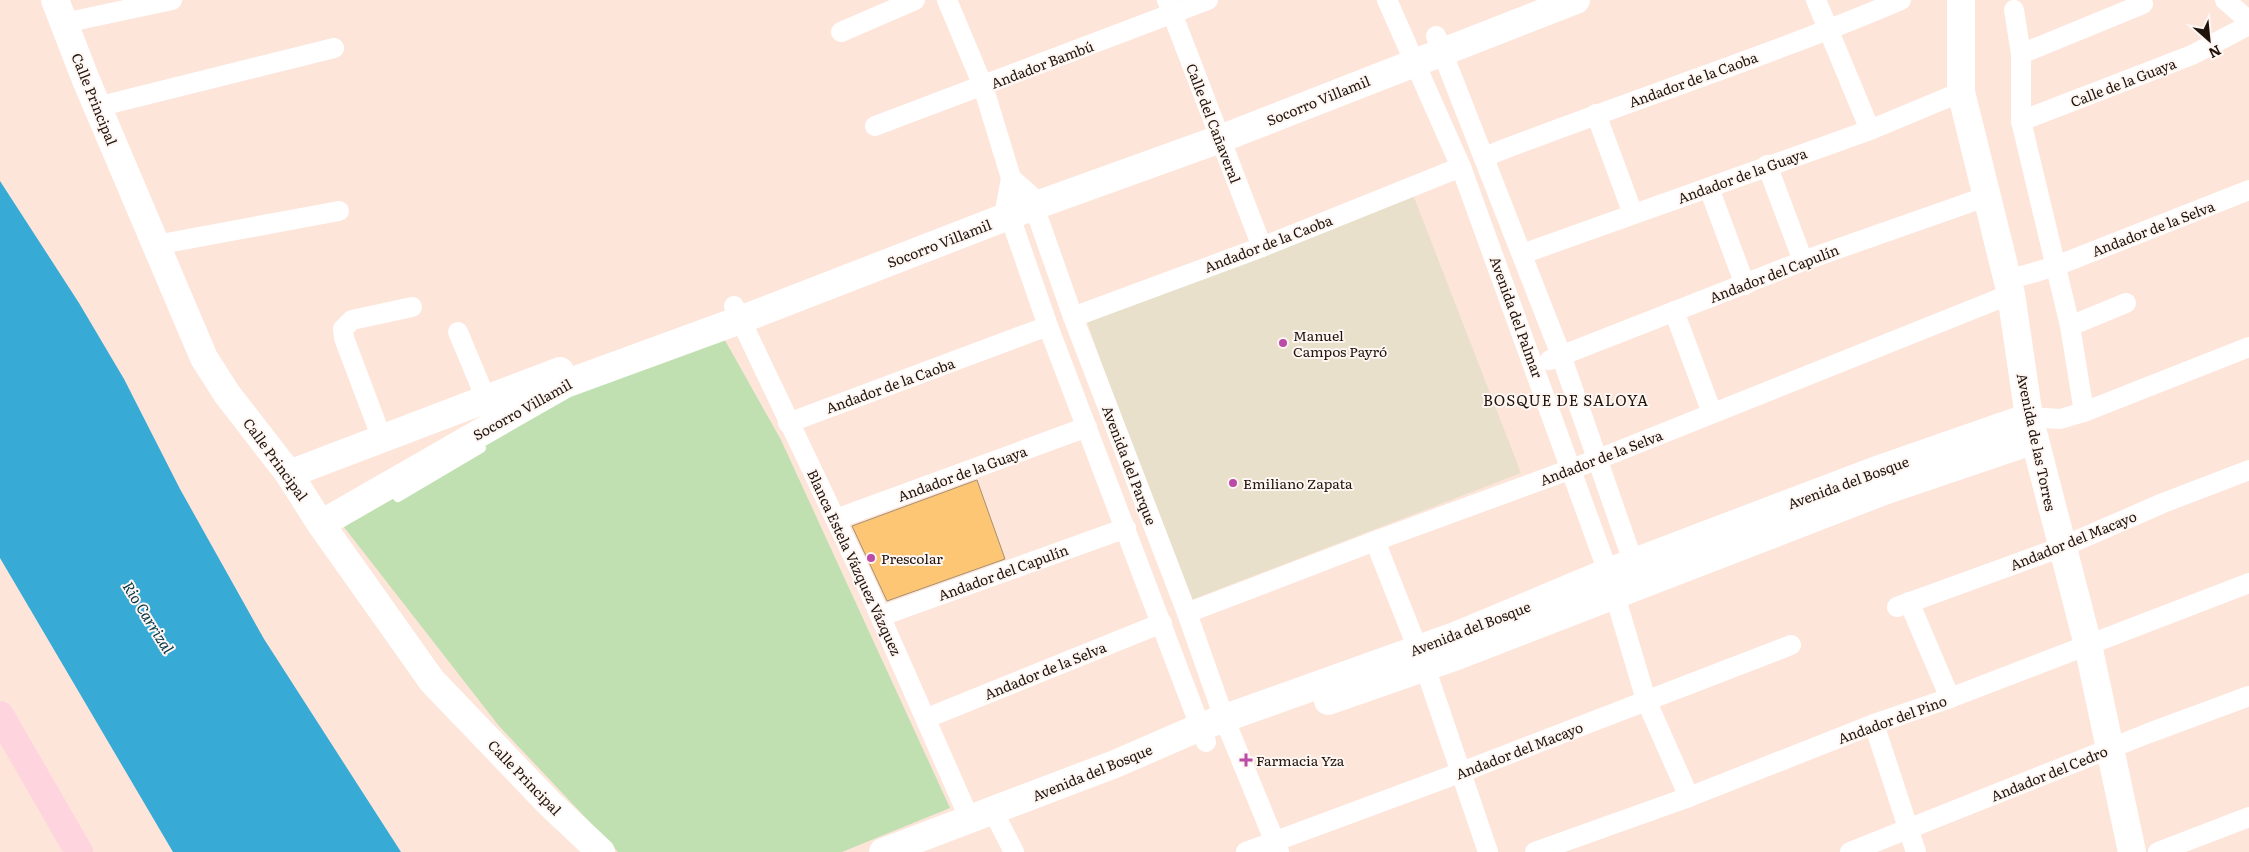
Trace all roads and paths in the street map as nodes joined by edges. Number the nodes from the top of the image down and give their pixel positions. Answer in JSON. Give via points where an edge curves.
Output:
{"nodes":[{"id":1,"x":172,"y":0,"type":"edge"},
{"id":2,"x":915,"y":0,"type":"edge"},
{"id":3,"x":947,"y":0,"type":"edge"},
{"id":4,"x":1208,"y":0,"type":"edge"},
{"id":5,"x":1387,"y":0,"type":"edge"},
{"id":6,"x":1528,"y":0,"type":"edge"},
{"id":7,"x":1816,"y":0,"type":"edge"},
{"id":8,"x":1901,"y":0,"type":"edge"},
{"id":9,"x":1961,"y":0,"type":"edge"},
{"id":10,"x":2225,"y":0,"type":"edge"},
{"id":11,"x":1566,"y":2,"type":"edge"},
{"id":12,"x":2143,"y":4,"type":"dead end"},
{"id":13,"x":1169,"y":7,"type":"edge"},
{"id":14,"x":2014,"y":10,"type":"dead end"},
{"id":15,"x":60,"y":11,"type":"edge"},
{"id":16,"x":2249,"y":21,"type":"edge"},
{"id":17,"x":2249,"y":25,"type":"edge"},
{"id":18,"x":1830,"y":30,"type":"junction"},
{"id":19,"x":841,"y":32,"type":"dead end"},
{"id":20,"x":1439,"y":44,"type":"junction"},
{"id":21,"x":334,"y":48,"type":"dead end"},
{"id":22,"x":1411,"y":54,"type":"junction"},
{"id":23,"x":2021,"y":54,"type":"junction"},
{"id":24,"x":983,"y":86,"type":"junction"},
{"id":25,"x":1961,"y":92,"type":"junction"},
{"id":26,"x":98,"y":107,"type":"junction"},
{"id":27,"x":1596,"y":114,"type":"junction"},
{"id":28,"x":2021,"y":121,"type":"junction"},
{"id":29,"x":875,"y":126,"type":"dead end"},
{"id":30,"x":1870,"y":130,"type":"junction"},
{"id":31,"x":1217,"y":131,"type":"junction"},
{"id":32,"x":1484,"y":157,"type":"junction"},
{"id":33,"x":1767,"y":165,"type":"junction"},
{"id":34,"x":1462,"y":168,"type":"junction"},
{"id":35,"x":1709,"y":188,"type":"junction"},
{"id":36,"x":2249,"y":190,"type":"edge"},
{"id":37,"x":1988,"y":196,"type":"junction"},
{"id":38,"x":1018,"y":200,"type":"junction"},
{"id":39,"x":339,"y":211,"type":"dead end"},
{"id":40,"x":1633,"y":214,"type":"junction"},
{"id":41,"x":156,"y":245,"type":"junction"},
{"id":42,"x":1262,"y":247,"type":"junction"},
{"id":43,"x":1522,"y":254,"type":"junction"},
{"id":44,"x":1803,"y":262,"type":"junction"},
{"id":45,"x":2056,"y":266,"type":"junction"},
{"id":46,"x":1745,"y":285,"type":"junction"},
{"id":47,"x":2010,"y":287,"type":"junction"},
{"id":48,"x":2126,"y":303,"type":"dead end"},
{"id":49,"x":412,"y":307,"type":"dead end"},
{"id":50,"x":1674,"y":311,"type":"junction"},
{"id":51,"x":737,"y":313,"type":"junction"},
{"id":52,"x":1073,"y":317,"type":"junction"},
{"id":53,"x":1048,"y":326,"type":"junction"},
{"id":54,"x":2070,"y":326,"type":"junction"},
{"id":55,"x":458,"y":332,"type":"dead end"},
{"id":56,"x":2249,"y":347,"type":"edge"},
{"id":57,"x":1561,"y":355,"type":"junction"},
{"id":58,"x":1535,"y":366,"type":"junction"},
{"id":59,"x":486,"y":399,"type":"junction"},
{"id":60,"x":2084,"y":412,"type":"junction"},
{"id":61,"x":1712,"y":413,"type":"junction"},
{"id":62,"x":788,"y":423,"type":"junction"},
{"id":63,"x":1087,"y":427,"type":"junction"},
{"id":64,"x":2032,"y":428,"type":"junction"},
{"id":65,"x":382,"y":439,"type":"junction"},
{"id":66,"x":1596,"y":460,"type":"junction"},
{"id":67,"x":1572,"y":468,"type":"junction"},
{"id":68,"x":2249,"y":470,"type":"edge"},
{"id":69,"x":289,"y":474,"type":"junction"},
{"id":70,"x":836,"y":519,"type":"junction"},
{"id":71,"x":321,"y":524,"type":"junction"},
{"id":72,"x":1126,"y":528,"type":"junction"},
{"id":73,"x":1375,"y":541,"type":"junction"},
{"id":74,"x":2062,"y":546,"type":"junction"},
{"id":75,"x":1624,"y":578,"type":"junction"},
{"id":76,"x":2249,"y":583,"type":"edge"},
{"id":77,"x":1187,"y":614,"type":"junction"},
{"id":78,"x":881,"y":616,"type":"junction"},
{"id":79,"x":1162,"y":623,"type":"junction"},
{"id":80,"x":1790,"y":645,"type":"dead end"},
{"id":81,"x":2088,"y":645,"type":"junction"},
{"id":82,"x":1421,"y":658,"type":"junction"},
{"id":83,"x":2249,"y":696,"type":"edge"},
{"id":84,"x":1950,"y":698,"type":"junction"},
{"id":85,"x":1646,"y":700,"type":"junction"},
{"id":86,"x":927,"y":718,"type":"junction"},
{"id":87,"x":1874,"y":724,"type":"junction"},
{"id":88,"x":4,"y":727,"type":"edge"},
{"id":89,"x":1215,"y":731,"type":"junction"},
{"id":90,"x":2109,"y":750,"type":"junction"},
{"id":91,"x":1462,"y":772,"type":"junction"},
{"id":92,"x":1689,"y":797,"type":"junction"},
{"id":93,"x":2249,"y":817,"type":"edge"},
{"id":94,"x":988,"y":818,"type":"junction"},
{"id":95,"x":1908,"y":829,"type":"junction"},
{"id":96,"x":1277,"y":847,"type":"edge"},
{"id":97,"x":79,"y":852,"type":"edge"},
{"id":98,"x":601,"y":852,"type":"edge"},
{"id":99,"x":883,"y":852,"type":"edge"},
{"id":100,"x":927,"y":852,"type":"edge"},
{"id":101,"x":1014,"y":852,"type":"edge"},
{"id":102,"x":1246,"y":852,"type":"edge"},
{"id":103,"x":1488,"y":852,"type":"edge"},
{"id":104,"x":1535,"y":852,"type":"edge"},
{"id":105,"x":1850,"y":852,"type":"edge"},
{"id":106,"x":1916,"y":852,"type":"edge"},
{"id":107,"x":2132,"y":852,"type":"edge"},
{"id":108,"x":2158,"y":852,"type":"edge"}],
"edges":[{"from":1,"to":15,"type":"street"},
{"from":2,"to":19,"type":"street"},
{"from":3,"to":24,"type":"street"},
{"from":4,"to":13,"type":"street","name":"Andador Bambú"},
{"from":5,"to":22,"type":"street","name":"Avenida del Palmar"},
{"from":6,"to":20,"type":"street","name":"Socorro Villamil"},
{"from":7,"to":18,"type":"street"},
{"from":8,"to":18,"type":"street","name":"Andador de la Caoba"},
{"from":9,"to":25,"type":"street","name":"Avenida de las Torres"},
{"from":10,"to":16,"type":"street"},
{"from":11,"to":20,"type":"street","name":"Socorro Villamil"},
{"from":12,"to":23,"type":"street"},
{"from":13,"to":24,"type":"street","name":"Andador Bambú"},
{"from":13,"to":31,"type":"street","name":"Calle del Cañaveral"},
{"from":14,"to":23,"type":"street"},
{"from":15,"to":26,"type":"street","name":"Calle Principal"},
{"from":17,"to":28,"type":"street","name":"Calle de la Guaya","via":[[2192,55]]},
{"from":18,"to":27,"type":"street","name":"Andador de la Caoba"},
{"from":18,"to":30,"type":"street"},
{"from":20,"to":22,"type":"street","name":"Socorro Villamil"},
{"from":20,"to":32,"type":"street","name":"Avenida del Palmar"},
{"from":21,"to":26,"type":"street"},
{"from":22,"to":31,"type":"street","name":"Socorro Villamil"},
{"from":22,"to":34,"type":"street","name":"Avenida del Palmar"},
{"from":23,"to":28,"type":"street"},
{"from":24,"to":29,"type":"street","name":"Andador Bambú"},
{"from":24,"to":38,"type":"street"},
{"from":25,"to":30,"type":"street","name":"Andador de la Guaya"},
{"from":25,"to":37,"type":"street","name":"Avenida de las Torres"},
{"from":26,"to":41,"type":"street","name":"Calle Principal"},
{"from":27,"to":32,"type":"street","name":"Andador de la Caoba"},
{"from":27,"to":40,"type":"street"},
{"from":28,"to":45,"type":"street"},
{"from":30,"to":33,"type":"street","name":"Andador de la Guaya"},
{"from":31,"to":38,"type":"street","name":"Socorro Villamil"},
{"from":31,"to":42,"type":"street","name":"Calle del Cañaveral"},
{"from":32,"to":43,"type":"street","name":"Avenida del Palmar"},
{"from":33,"to":35,"type":"street","name":"Andador de la Guaya"},
{"from":33,"to":44,"type":"street"},
{"from":34,"to":42,"type":"street","name":"Andador de la Caoba"},
{"from":34,"to":58,"type":"street","name":"Avenida del Palmar"},
{"from":35,"to":40,"type":"street","name":"Andador de la Guaya"},
{"from":35,"to":46,"type":"street"},
{"from":36,"to":45,"type":"street","name":"Andador de la Selva"},
{"from":37,"to":44,"type":"street","name":"Andador del Capulín"},
{"from":37,"to":47,"type":"street","name":"Avenida de las Torres"},
{"from":38,"to":51,"type":"street","name":"Socorro Villamil"},
{"from":38,"to":52,"type":"street","name":"Avenida del Parque"},
{"from":38,"to":53,"type":"street","name":"Avenida del Parque"},
{"from":39,"to":41,"type":"street"},
{"from":40,"to":43,"type":"street","name":"Andador de la Guaya"},
{"from":41,"to":69,"type":"street","name":"Calle Principal","via":[[204,358],[227,394]]},
{"from":42,"to":52,"type":"street","name":"Andador de la Caoba"},
{"from":43,"to":57,"type":"street","name":"Avenida del Palmar"},
{"from":44,"to":46,"type":"street","name":"Andador del Capulín"},
{"from":45,"to":47,"type":"street","name":"Andador de la Selva"},
{"from":45,"to":54,"type":"street"},
{"from":46,"to":50,"type":"street","name":"Andador del Capulín"},
{"from":47,"to":61,"type":"street","name":"Andador de la Selva"},
{"from":47,"to":64,"type":"street","name":"Avenida de las Torres"},
{"from":48,"to":54,"type":"street"},
{"from":49,"to":65,"type":"street","via":[[352,320],[343,329]]},
{"from":50,"to":57,"type":"street","name":"Andador del Capulín"},
{"from":50,"to":61,"type":"street"},
{"from":51,"to":59,"type":"street","name":"Socorro Villamil"},
{"from":51,"to":62,"type":"street","name":"Blanca Estela Vázquez Vázquez"},
{"from":51,"to":71,"type":"street","name":"Socorro Villamil","via":[[565,384],[496,434],[389,485]]},
{"from":52,"to":77,"type":"street","name":"Avenida del Parque"},
{"from":53,"to":62,"type":"street","name":"Andador de la Caoba"},
{"from":53,"to":63,"type":"street","name":"Avenida del Parque"},
{"from":54,"to":60,"type":"street"},
{"from":55,"to":59,"type":"street"},
{"from":56,"to":60,"type":"street","name":"Avenida del Bosque"},
{"from":57,"to":58,"type":"street","name":"Andador del Capulín"},
{"from":57,"to":66,"type":"street","name":"Avenida del Palmar"},
{"from":58,"to":67,"type":"street","name":"Avenida del Palmar"},
{"from":59,"to":65,"type":"street","name":"Socorro Villamil"},
{"from":60,"to":64,"type":"street","name":"Avenida del Bosque"},
{"from":61,"to":66,"type":"street","name":"Andador de la Selva"},
{"from":62,"to":70,"type":"street","name":"Blanca Estela Vázquez Vázquez"},
{"from":63,"to":70,"type":"street","name":"Andador de la Guaya"},
{"from":63,"to":72,"type":"street","name":"Avenida del Parque"},
{"from":64,"to":74,"type":"street","name":"Avenida de las Torres"},
{"from":64,"to":75,"type":"street","name":"Avenida del Bosque","via":[[1884,491],[1800,512]]},
{"from":65,"to":69,"type":"street","name":"Socorro Villamil"},
{"from":66,"to":67,"type":"street","name":"Andador de la Selva"},
{"from":66,"to":75,"type":"street","name":"Avenida del Palmar"},
{"from":67,"to":73,"type":"street","name":"Andador de la Selva"},
{"from":67,"to":75,"type":"street","name":"Avenida del Palmar"},
{"from":68,"to":74,"type":"street","name":"Andador del Macayo"},
{"from":69,"to":71,"type":"street","name":"Calle Principal"},
{"from":70,"to":78,"type":"street","name":"Blanca Estela Vázquez Vázquez"},
{"from":71,"to":98,"type":"street","name":"Calle Principal","via":[[432,682]]},
{"from":72,"to":78,"type":"street","name":"Andador del Capulín"},
{"from":72,"to":79,"type":"street","name":"Avenida del Parque"},
{"from":73,"to":77,"type":"street","name":"Andador de la Selva"},
{"from":73,"to":82,"type":"street"},
{"from":74,"to":81,"type":"street","name":"Avenida de las Torres"},
{"from":74,"to":84,"type":"street","name":"Andador del Macayo","via":[[1903,604]]},
{"from":75,"to":82,"type":"street","name":"Avenida del Bosque"},
{"from":75,"to":85,"type":"street"},
{"from":76,"to":81,"type":"street","name":"Andador del Pino"},
{"from":77,"to":89,"type":"street","name":"Avenida del Parque"},
{"from":78,"to":86,"type":"street","name":"Blanca Estela Vázquez Vázquez"},
{"from":79,"to":86,"type":"street","name":"Andador de la Selva"},
{"from":79,"to":89,"type":"street","name":"Avenida del Parque"},
{"from":80,"to":85,"type":"street","name":"Andador del Macayo"},
{"from":81,"to":84,"type":"street","name":"Andador del Pino"},
{"from":81,"to":90,"type":"street","name":"Avenida de las Torres"},
{"from":82,"to":89,"type":"street","name":"Avenida del Bosque"},
{"from":82,"to":91,"type":"street"},
{"from":83,"to":90,"type":"street","name":"Andador del Cedro"},
{"from":84,"to":87,"type":"street","name":"Andador del Pino"},
{"from":85,"to":91,"type":"street","name":"Andador del Macayo"},
{"from":85,"to":92,"type":"street"},
{"from":86,"to":94,"type":"street","name":"Blanca Estela Vázquez Vázquez"},
{"from":87,"to":92,"type":"street","name":"Andador del Pino"},
{"from":87,"to":95,"type":"street"},
{"from":88,"to":97,"type":"main road"},
{"from":89,"to":94,"type":"street","name":"Avenida del Bosque","via":[[1121,780]]},
{"from":89,"to":96,"type":"street"},
{"from":90,"to":95,"type":"street","name":"Andador del Cedro"},
{"from":90,"to":107,"type":"street","name":"Avenida de las Torres"},
{"from":91,"to":96,"type":"street","name":"Andador del Macayo"},
{"from":91,"to":103,"type":"street"},
{"from":92,"to":104,"type":"street","name":"Andador del Pino"},
{"from":93,"to":108,"type":"street"},
{"from":94,"to":99,"type":"street","name":"Avenida del Bosque"},
{"from":94,"to":100,"type":"street","name":"Avenida del Bosque"},
{"from":94,"to":101,"type":"street","name":"Blanca Estela Vázquez Vázquez"},
{"from":95,"to":105,"type":"street","name":"Andador del Cedro"},
{"from":95,"to":106,"type":"street"},
{"from":96,"to":102,"type":"street","name":"Andador del Macayo"}]}
